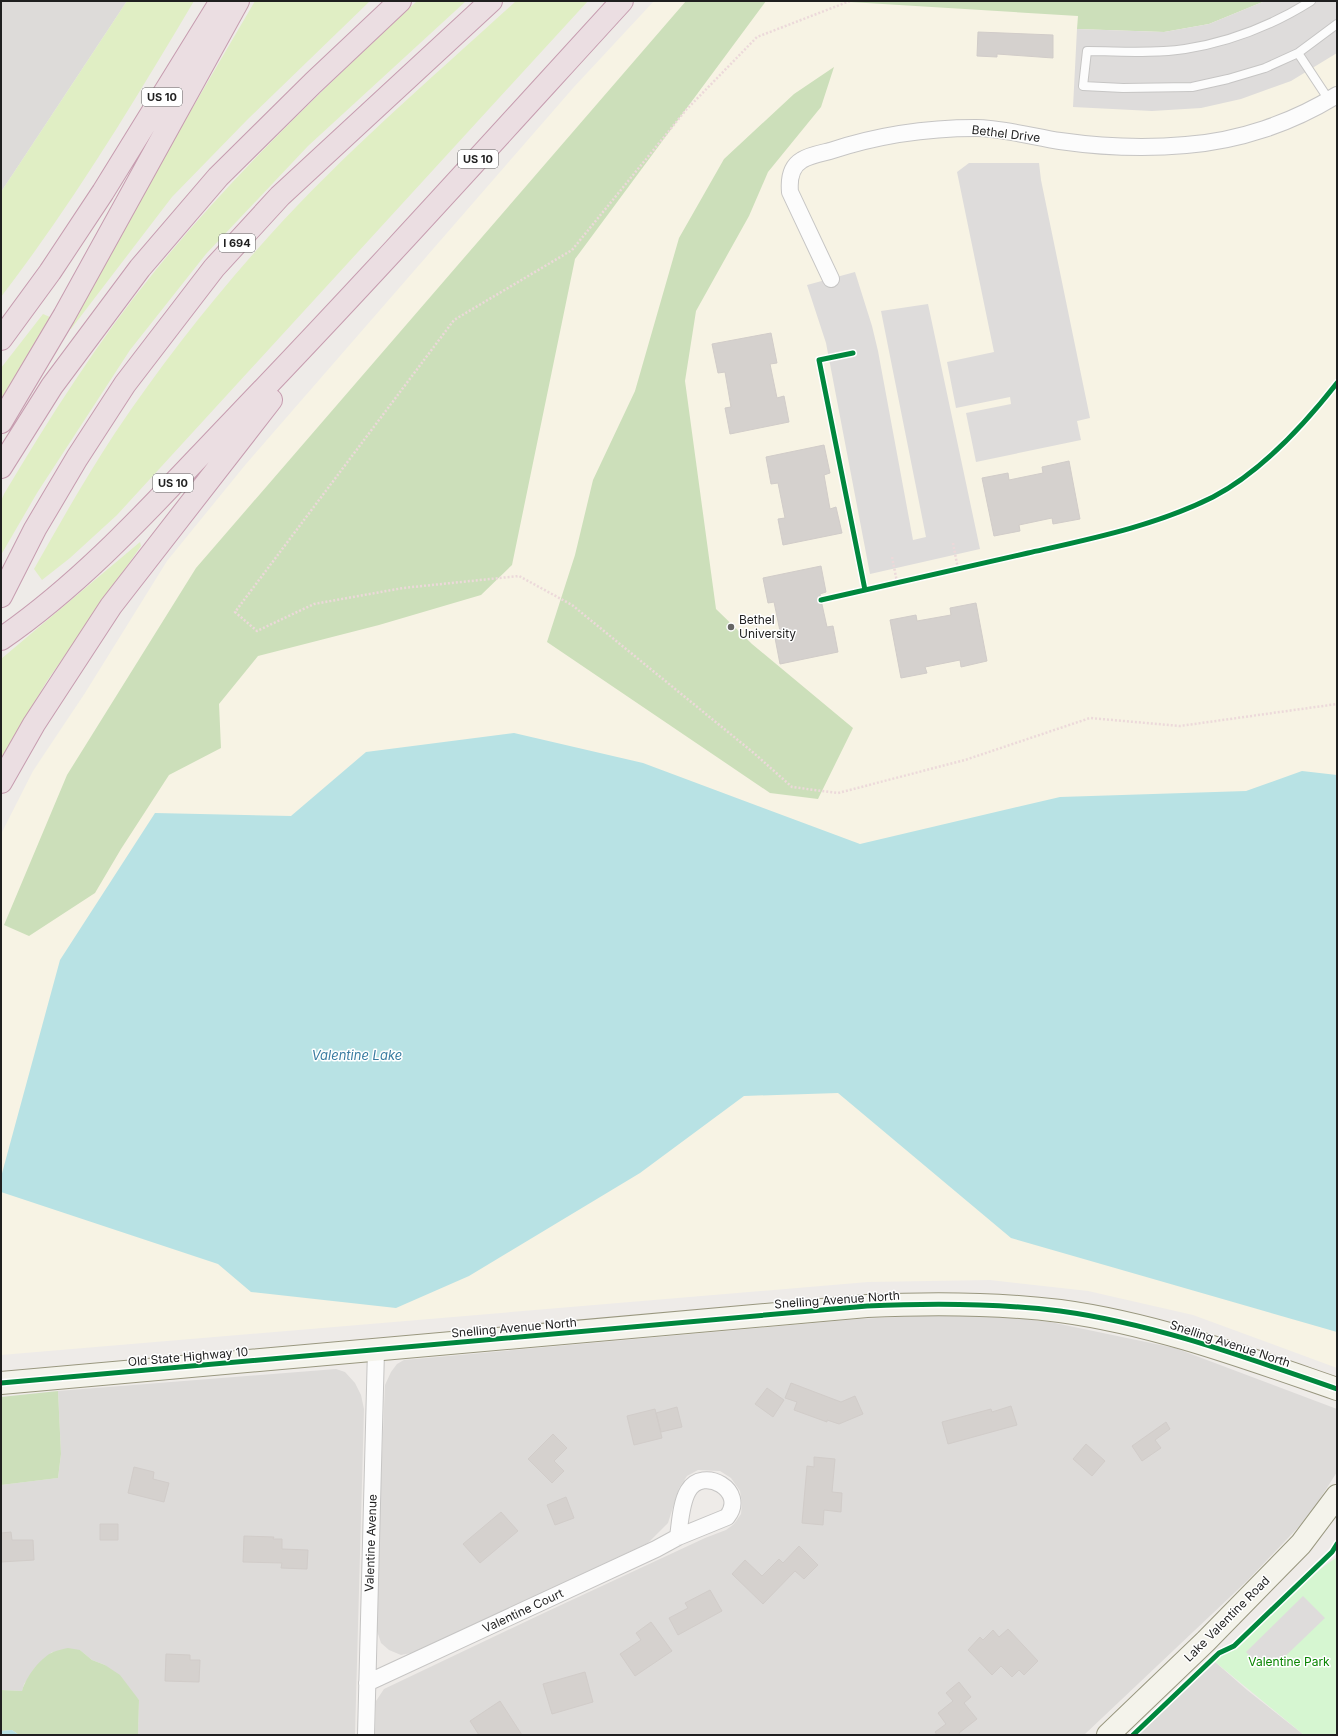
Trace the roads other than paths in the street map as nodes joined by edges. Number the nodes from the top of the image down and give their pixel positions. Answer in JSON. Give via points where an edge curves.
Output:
{"nodes":[{"id":1,"x":221,"y":1,"type":"edge"},
{"id":2,"x":238,"y":1,"type":"edge"},
{"id":3,"x":400,"y":1,"type":"edge"},
{"id":4,"x":491,"y":1,"type":"edge"},
{"id":5,"x":622,"y":1,"type":"edge"},
{"id":6,"x":1311,"y":1,"type":"edge"},
{"id":7,"x":1337,"y":24,"type":"edge"},
{"id":8,"x":1298,"y":53,"type":"junction"},
{"id":9,"x":1333,"y":98,"type":"edge"},
{"id":10,"x":831,"y":279,"type":"dead end"},
{"id":11,"x":334,"y":316,"type":"junction"},
{"id":12,"x":1,"y":339,"type":"edge"},
{"id":13,"x":1,"y":422,"type":"edge"},
{"id":14,"x":1,"y":467,"type":"edge"},
{"id":15,"x":1,"y":596,"type":"edge"},
{"id":16,"x":1,"y":639,"type":"edge"},
{"id":17,"x":1,"y":782,"type":"edge"},
{"id":18,"x":376,"y":1350,"type":"junction"},
{"id":19,"x":1,"y":1383,"type":"edge"},
{"id":20,"x":1337,"y":1389,"type":"edge"},
{"id":21,"x":1337,"y":1496,"type":"edge"},
{"id":22,"x":678,"y":1537,"type":"dead end"},
{"id":23,"x":367,"y":1683,"type":"junction"},
{"id":24,"x":366,"y":1735,"type":"edge"},
{"id":25,"x":1108,"y":1735,"type":"edge"}],
"edges":[{"from":1,"to":12,"type":"highway","number":"US 10","via":[[99,198]]},
{"from":2,"to":13,"type":"highway","via":[[64,316]]},
{"from":3,"to":14,"type":"highway","via":[[307,88],[218,177],[192,207],[140,268],[52,386]]},
{"from":4,"to":15,"type":"highway","number":"I 694","via":[[280,196],[214,268],[125,384],[35,529]]},
{"from":5,"to":11,"type":"highway","number":"US 10"},
{"from":6,"to":8,"type":"lane","via":[[1292,13],[1237,37],[1184,49],[1087,51],[1084,86],[1192,87],[1265,68]]},
{"from":7,"to":8,"type":"lane"},
{"from":8,"to":9,"type":"lane"},
{"from":9,"to":10,"type":"street","name":"Bethel Drive","via":[[1278,124],[1225,139],[1187,145],[1094,146],[978,128],[906,132],[870,138],[801,160],[792,171],[789,181],[790,192]]},
{"from":11,"to":16,"type":"highway","number":"US 10","via":[[70,587]]},
{"from":11,"to":17,"type":"highway","via":[[111,606],[42,710]]},
{"from":18,"to":19,"type":"street","name":"Old State Highway 10"},
{"from":18,"to":20,"type":"street","name":"Snelling Avenue North","via":[[867,1306],[950,1303],[1062,1312],[1117,1322],[1176,1336]]},
{"from":18,"to":23,"type":"street","name":"Valentine Avenue"},
{"from":21,"to":25,"type":"street","name":"Lake Valentine Road","via":[[1301,1544],[1206,1641]]},
{"from":22,"to":23,"type":"street","name":"Valentine Court"},
{"from":23,"to":24,"type":"street","name":"Valentine Avenue"}]}
